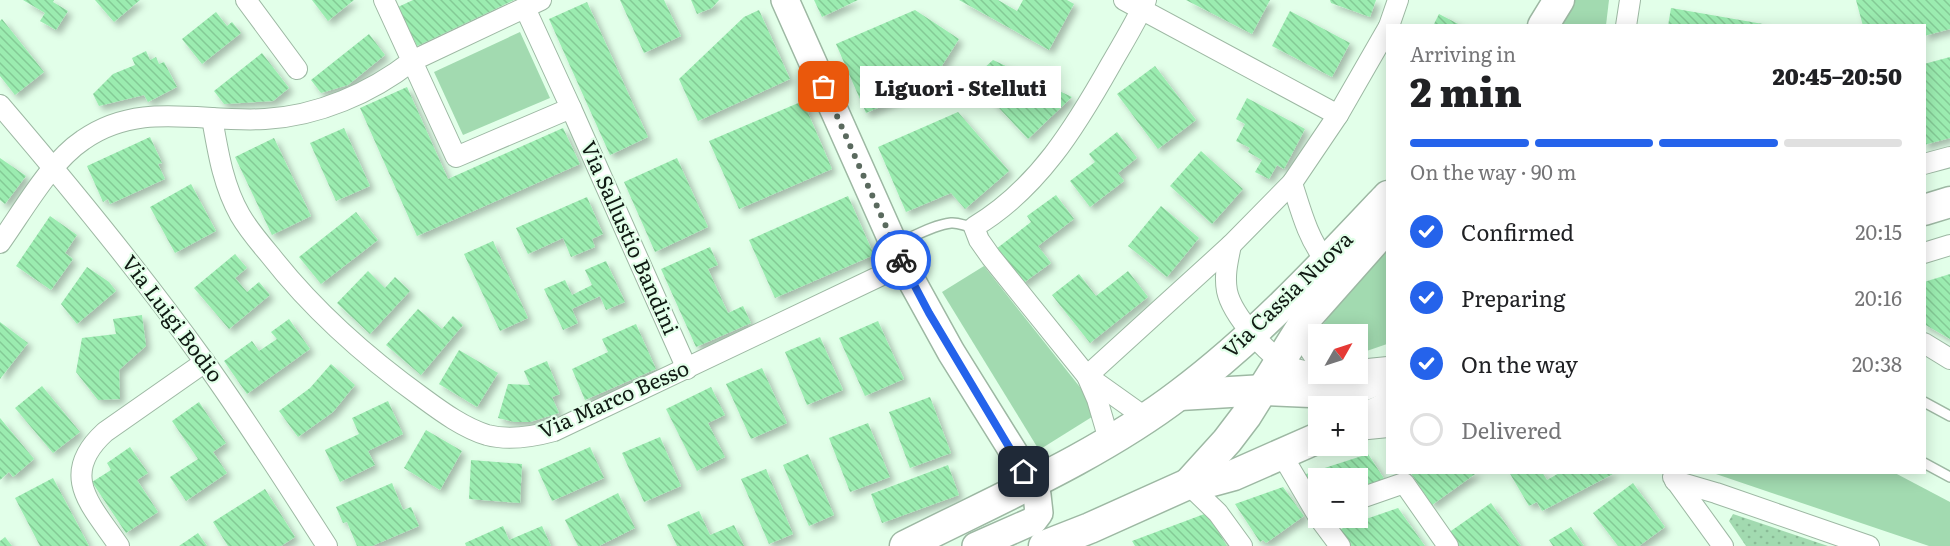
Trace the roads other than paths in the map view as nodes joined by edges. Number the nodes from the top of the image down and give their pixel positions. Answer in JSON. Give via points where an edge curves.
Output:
{"nodes":[{"id":1,"x":246,"y":0,"type":"edge"},
{"id":2,"x":384,"y":0,"type":"edge"},
{"id":3,"x":785,"y":0,"type":"edge"},
{"id":4,"x":1398,"y":0,"type":"edge"},
{"id":5,"x":1536,"y":0,"type":"edge"},
{"id":6,"x":1559,"y":0,"type":"edge"},
{"id":7,"x":1630,"y":0,"type":"edge"},
{"id":8,"x":1138,"y":3,"type":"edge"},
{"id":9,"x":533,"y":4,"type":"edge"},
{"id":10,"x":1389,"y":24,"type":"edge"},
{"id":11,"x":1521,"y":24,"type":"edge"},
{"id":12,"x":1544,"y":24,"type":"edge"},
{"id":13,"x":1626,"y":24,"type":"edge"},
{"id":14,"x":1386,"y":31,"type":"edge"},
{"id":15,"x":412,"y":61,"type":"junction"},
{"id":16,"x":297,"y":69,"type":"dead end"},
{"id":17,"x":0,"y":105,"type":"edge"},
{"id":18,"x":571,"y":108,"type":"junction"},
{"id":19,"x":1338,"y":115,"type":"junction"},
{"id":20,"x":212,"y":118,"type":"junction"},
{"id":21,"x":1950,"y":157,"type":"edge"},
{"id":22,"x":1926,"y":163,"type":"edge"},
{"id":23,"x":54,"y":168,"type":"junction"},
{"id":24,"x":1292,"y":183,"type":"junction"},
{"id":25,"x":1386,"y":198,"type":"edge"},
{"id":26,"x":1950,"y":202,"type":"edge"},
{"id":27,"x":1926,"y":209,"type":"edge"},
{"id":28,"x":975,"y":227,"type":"junction"},
{"id":29,"x":1386,"y":228,"type":"edge"},
{"id":30,"x":0,"y":243,"type":"edge"},
{"id":31,"x":1231,"y":245,"type":"junction"},
{"id":32,"x":1950,"y":245,"type":"edge"},
{"id":33,"x":1926,"y":252,"type":"edge"},
{"id":34,"x":899,"y":255,"type":"junction"},
{"id":35,"x":1326,"y":261,"type":"junction"},
{"id":36,"x":1309,"y":315,"type":"junction"},
{"id":37,"x":1253,"y":334,"type":"junction"},
{"id":38,"x":1926,"y":344,"type":"edge"},
{"id":39,"x":1308,"y":346,"type":"edge"},
{"id":40,"x":1950,"y":359,"type":"edge"},
{"id":41,"x":1281,"y":361,"type":"junction"},
{"id":42,"x":205,"y":362,"type":"junction"},
{"id":43,"x":1386,"y":367,"type":"edge"},
{"id":44,"x":687,"y":369,"type":"junction"},
{"id":45,"x":1368,"y":369,"type":"edge"},
{"id":46,"x":1308,"y":371,"type":"edge"},
{"id":47,"x":1087,"y":376,"type":"junction"},
{"id":48,"x":1386,"y":377,"type":"edge"},
{"id":49,"x":1264,"y":390,"type":"junction"},
{"id":50,"x":1180,"y":395,"type":"junction"},
{"id":51,"x":1926,"y":403,"type":"edge"},
{"id":52,"x":1386,"y":408,"type":"edge"},
{"id":53,"x":1368,"y":416,"type":"edge"},
{"id":54,"x":1950,"y":416,"type":"edge"},
{"id":55,"x":1146,"y":417,"type":"junction"},
{"id":56,"x":1386,"y":427,"type":"edge"},
{"id":57,"x":1368,"y":429,"type":"edge"},
{"id":58,"x":1109,"y":440,"type":"junction"},
{"id":59,"x":1308,"y":443,"type":"edge"},
{"id":60,"x":1282,"y":455,"type":"junction"},
{"id":61,"x":1926,"y":464,"type":"edge"},
{"id":62,"x":1672,"y":477,"type":"edge"},
{"id":63,"x":1950,"y":477,"type":"edge"},
{"id":64,"x":1030,"y":483,"type":"junction"},
{"id":65,"x":1188,"y":484,"type":"junction"},
{"id":66,"x":1368,"y":496,"type":"edge"},
{"id":67,"x":1308,"y":498,"type":"edge"},
{"id":68,"x":1327,"y":528,"type":"edge"},
{"id":69,"x":119,"y":546,"type":"edge"},
{"id":70,"x":327,"y":546,"type":"edge"},
{"id":71,"x":905,"y":546,"type":"edge"},
{"id":72,"x":976,"y":546,"type":"edge"},
{"id":73,"x":1044,"y":546,"type":"edge"},
{"id":74,"x":1242,"y":546,"type":"edge"},
{"id":75,"x":1340,"y":546,"type":"edge"},
{"id":76,"x":1448,"y":546,"type":"edge"},
{"id":77,"x":1723,"y":546,"type":"edge"},
{"id":78,"x":1869,"y":546,"type":"edge"}],
"edges":[{"from":1,"to":16,"type":"street"},
{"from":2,"to":15,"type":"street"},
{"from":3,"to":34,"type":"main road"},
{"from":4,"to":10,"type":"street"},
{"from":5,"to":11,"type":"main road"},
{"from":6,"to":12,"type":"main road"},
{"from":7,"to":13,"type":"street"},
{"from":8,"to":19,"type":"street"},
{"from":8,"to":28,"type":"street","via":[[1082,116],[1062,145],[1018,192]]},
{"from":9,"to":15,"type":"street"},
{"from":9,"to":18,"type":"street","name":"Via Sallustio Bandini"},
{"from":14,"to":19,"type":"street"},
{"from":15,"to":18,"type":"street","via":[[456,157]]},
{"from":15,"to":20,"type":"street","via":[[373,88],[305,112],[266,119]]},
{"from":17,"to":23,"type":"street","name":"Via Luigi Bodio"},
{"from":18,"to":44,"type":"street","name":"Via Sallustio Bandini"},
{"from":19,"to":24,"type":"street"},
{"from":20,"to":23,"type":"street","via":[[152,116],[122,120],[81,140]]},
{"from":20,"to":44,"type":"street","name":"Via Marco Besso","via":[[229,193],[240,216],[281,270],[366,354],[457,420],[486,435],[537,436]]},
{"from":21,"to":22,"type":"street"},
{"from":23,"to":30,"type":"street"},
{"from":23,"to":42,"type":"street","name":"Via Luigi Bodio"},
{"from":24,"to":31,"type":"street"},
{"from":24,"to":35,"type":"street","via":[[1309,234]]},
{"from":25,"to":35,"type":"main road","name":"Via Cassia Nuova"},
{"from":26,"to":27,"type":"main road"},
{"from":28,"to":34,"type":"lane","via":[[945,224]]},
{"from":28,"to":47,"type":"street","via":[[987,252]]},
{"from":29,"to":36,"type":"main road","name":"Via Cassia Nuova"},
{"from":31,"to":37,"type":"street","via":[[1227,290],[1236,314]]},
{"from":31,"to":47,"type":"street"},
{"from":32,"to":33,"type":"street"},
{"from":34,"to":44,"type":"street","name":"Via Marco Besso"},
{"from":34,"to":64,"type":"main road"},
{"from":35,"to":37,"type":"main road","name":"Via Cassia Nuova"},
{"from":36,"to":39,"type":"street","via":[[1305,333]]},
{"from":36,"to":41,"type":"main road","name":"Via Cassia Nuova"},
{"from":37,"to":41,"type":"street"},
{"from":37,"to":50,"type":"main road","name":"Via Cassia Nuova"},
{"from":38,"to":40,"type":"street"},
{"from":41,"to":46,"type":"street"},
{"from":41,"to":49,"type":"main road","name":"Via Cassia Nuova"},
{"from":42,"to":69,"type":"street","via":[[105,432],[85,457],[83,491]]},
{"from":42,"to":70,"type":"street","name":"Via Luigi Bodio"},
{"from":43,"to":45,"type":"street"},
{"from":47,"to":55,"type":"street"},
{"from":47,"to":58,"type":"street"},
{"from":48,"to":49,"type":"main road","via":[[1342,392]]},
{"from":49,"to":50,"type":"main road"},
{"from":49,"to":65,"type":"main road","name":"Via Cassia Nuova","via":[[1227,441]]},
{"from":50,"to":55,"type":"main road","name":"Via Cassia Nuova"},
{"from":51,"to":54,"type":"lane"},
{"from":52,"to":53,"type":"main road"},
{"from":55,"to":58,"type":"main road","name":"Via Cassia Nuova"},
{"from":56,"to":57,"type":"street"},
{"from":58,"to":64,"type":"main road","name":"Via Cassia Nuova"},
{"from":59,"to":60,"type":"main road"},
{"from":60,"to":65,"type":"main road","via":[[1234,475]]},
{"from":60,"to":67,"type":"street"},
{"from":61,"to":63,"type":"lane"},
{"from":62,"to":77,"type":"street"},
{"from":62,"to":78,"type":"street"},
{"from":64,"to":71,"type":"main road","name":"Via Cassia Nuova"},
{"from":64,"to":72,"type":"main road","via":[[1039,504],[1037,518]]},
{"from":65,"to":73,"type":"main road"},
{"from":65,"to":74,"type":"street","via":[[1218,513]]},
{"from":66,"to":76,"type":"street","via":[[1404,483]]},
{"from":68,"to":75,"type":"street"}]}
